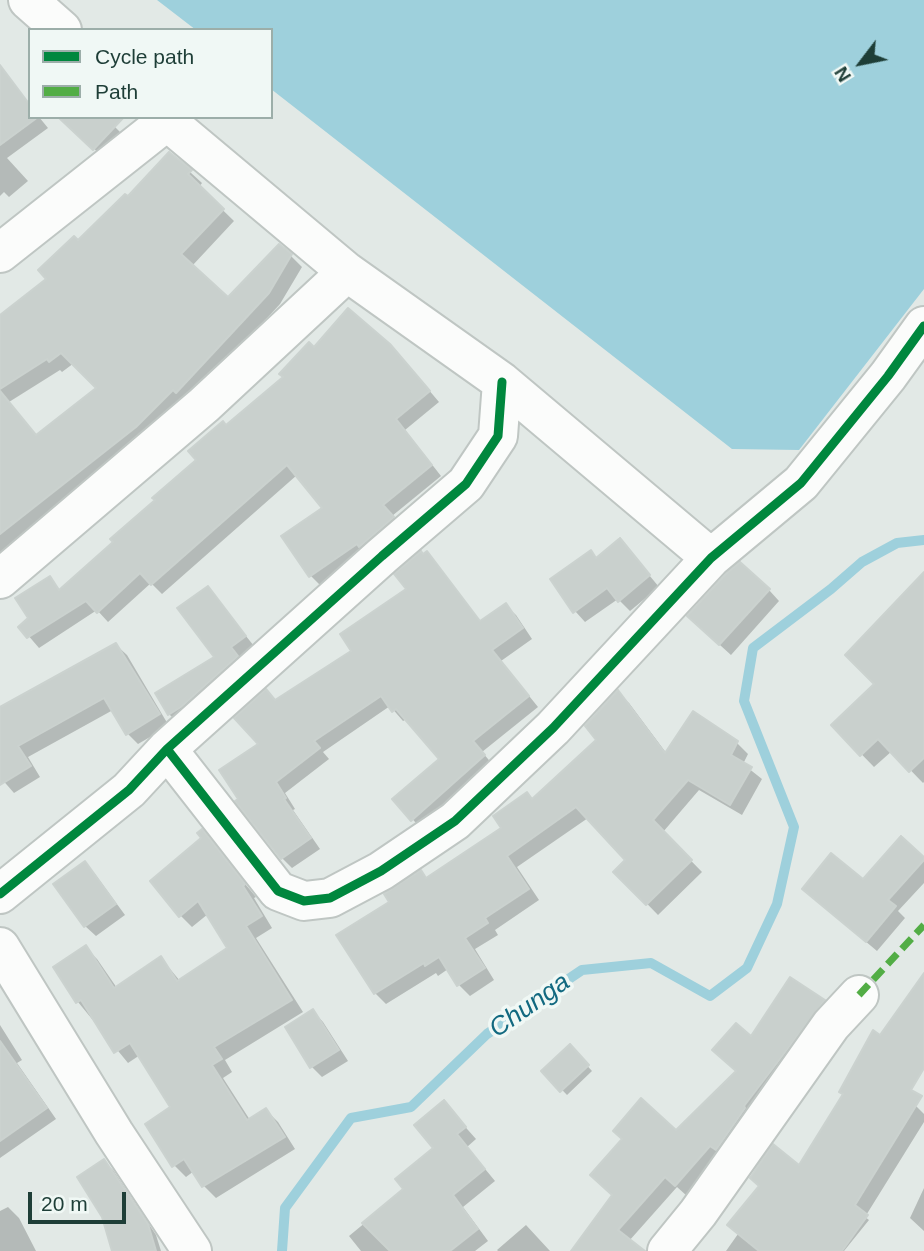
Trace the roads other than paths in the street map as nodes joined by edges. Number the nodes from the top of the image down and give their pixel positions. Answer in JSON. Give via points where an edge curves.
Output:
{"nodes":[{"id":1,"x":28,"y":0,"type":"edge"},
{"id":2,"x":60,"y":28,"type":"edge"},
{"id":3,"x":165,"y":119,"type":"edge"},
{"id":4,"x":0,"y":253,"type":"edge"},
{"id":5,"x":347,"y":272,"type":"junction"},
{"id":6,"x":924,"y":326,"type":"edge"},
{"id":7,"x":502,"y":382,"type":"junction"},
{"id":8,"x":711,"y":558,"type":"junction"},
{"id":9,"x":0,"y":579,"type":"edge"},
{"id":10,"x":167,"y":749,"type":"junction"},
{"id":11,"x":0,"y":894,"type":"edge"},
{"id":12,"x":0,"y":947,"type":"edge"},
{"id":13,"x":859,"y":995,"type":"dead end"},
{"id":14,"x":192,"y":1251,"type":"edge"},
{"id":15,"x":667,"y":1251,"type":"edge"}],
"edges":[{"from":1,"to":2,"type":"street"},
{"from":3,"to":4,"type":"street"},
{"from":3,"to":5,"type":"street"},
{"from":5,"to":7,"type":"street"},
{"from":5,"to":9,"type":"street","via":[[204,405]]},
{"from":6,"to":8,"type":"street","via":[[800,483]]},
{"from":7,"to":8,"type":"street"},
{"from":7,"to":10,"type":"street","via":[[498,436],[466,484]]},
{"from":8,"to":10,"type":"street","via":[[553,728],[455,821],[381,871],[330,898],[304,901],[278,891]]},
{"from":10,"to":11,"type":"street","via":[[129,790]]},
{"from":12,"to":14,"type":"street"},
{"from":13,"to":15,"type":"street","via":[[831,1026]]}]}
